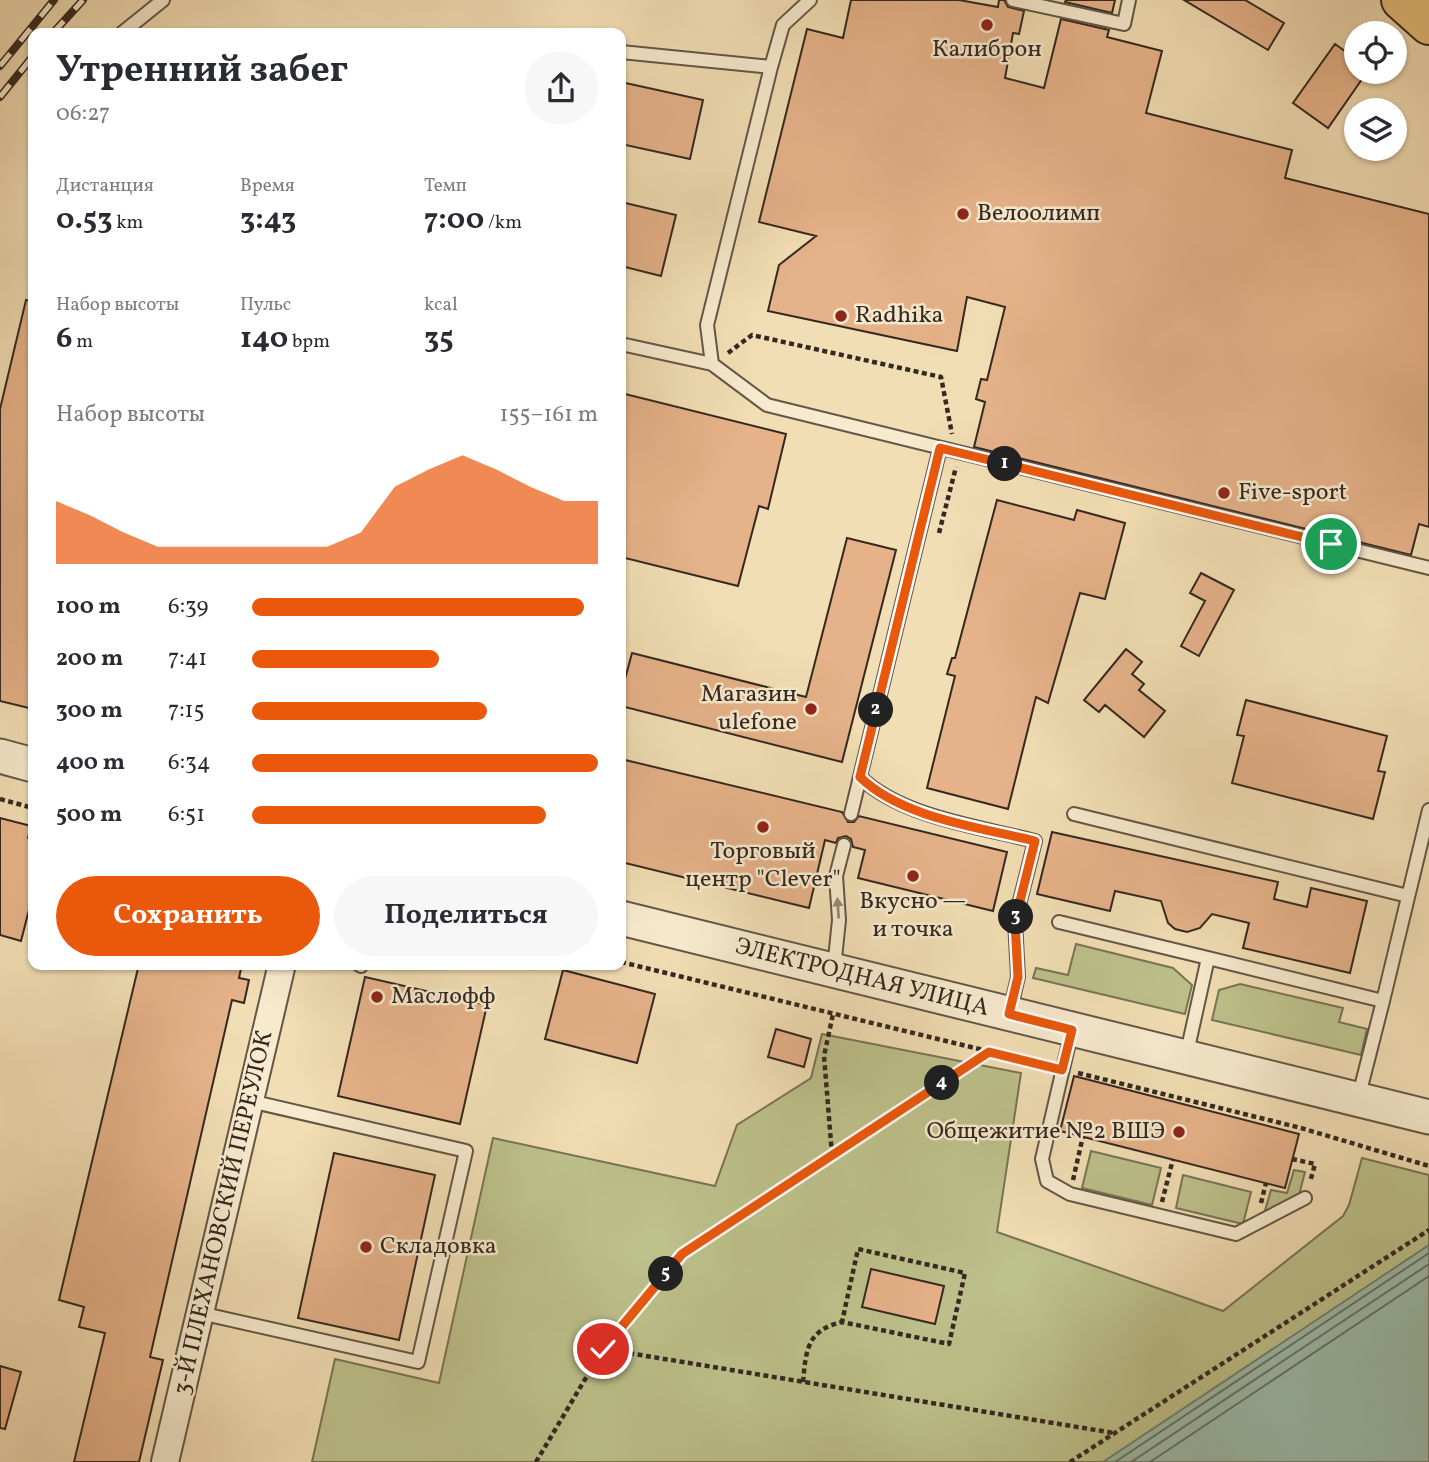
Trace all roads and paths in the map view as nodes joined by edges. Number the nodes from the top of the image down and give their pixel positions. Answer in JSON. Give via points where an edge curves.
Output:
{"nodes":[{"id":1,"x":163,"y":0,"type":"edge"},
{"id":2,"x":810,"y":0,"type":"edge"},
{"id":3,"x":1013,"y":0,"type":"edge"},
{"id":4,"x":1129,"y":0,"type":"edge"},
{"id":5,"x":1401,"y":0,"type":"edge"},
{"id":6,"x":1429,"y":25,"type":"edge"},
{"id":7,"x":128,"y":28,"type":"edge"},
{"id":8,"x":626,"y":53,"type":"edge"},
{"id":9,"x":771,"y":68,"type":"junction"},
{"id":10,"x":626,"y":345,"type":"edge"},
{"id":11,"x":712,"y":364,"type":"junction"},
{"id":12,"x":947,"y":447,"type":"junction"},
{"id":13,"x":955,"y":458,"type":"dead end"},
{"id":14,"x":939,"y":536,"type":"dead end"},
{"id":15,"x":1429,"y":568,"type":"edge"},
{"id":16,"x":0,"y":756,"type":"edge"},
{"id":17,"x":28,"y":764,"type":"edge"},
{"id":18,"x":860,"y":777,"type":"junction"},
{"id":19,"x":0,"y":799,"type":"edge"},
{"id":20,"x":28,"y":807,"type":"edge"},
{"id":21,"x":1429,"y":810,"type":"edge"},
{"id":22,"x":851,"y":814,"type":"dead end"},
{"id":23,"x":1074,"y":814,"type":"dead end"},
{"id":24,"x":844,"y":845,"type":"dead end"},
{"id":25,"x":1408,"y":896,"type":"junction"},
{"id":26,"x":626,"y":919,"type":"edge"},
{"id":27,"x":1059,"y":922,"type":"dead end"},
{"id":28,"x":1208,"y":958,"type":"junction"},
{"id":29,"x":626,"y":963,"type":"edge"},
{"id":30,"x":281,"y":970,"type":"edge"},
{"id":31,"x":833,"y":972,"type":"junction"},
{"id":32,"x":1383,"y":1001,"type":"junction"},
{"id":33,"x":833,"y":1014,"type":"junction"},
{"id":34,"x":1009,"y":1014,"type":"junction"},
{"id":35,"x":1072,"y":1030,"type":"junction"},
{"id":36,"x":989,"y":1052,"type":"junction"},
{"id":37,"x":1186,"y":1058,"type":"junction"},
{"id":38,"x":1062,"y":1070,"type":"junction"},
{"id":39,"x":1358,"y":1100,"type":"junction"},
{"id":40,"x":250,"y":1101,"type":"junction"},
{"id":41,"x":1429,"y":1117,"type":"edge"},
{"id":42,"x":1083,"y":1136,"type":"dead end"},
{"id":43,"x":832,"y":1156,"type":"junction"},
{"id":44,"x":1173,"y":1159,"type":"dead end"},
{"id":45,"x":1292,"y":1159,"type":"dead end"},
{"id":46,"x":1429,"y":1166,"type":"edge"},
{"id":47,"x":1070,"y":1194,"type":"junction"},
{"id":48,"x":1306,"y":1198,"type":"joint"},
{"id":49,"x":1159,"y":1215,"type":"junction"},
{"id":50,"x":1429,"y":1230,"type":"edge"},
{"id":51,"x":200,"y":1313,"type":"junction"},
{"id":52,"x":842,"y":1322,"type":"junction"},
{"id":53,"x":603,"y":1349,"type":"junction"},
{"id":54,"x":803,"y":1382,"type":"junction"},
{"id":55,"x":1114,"y":1433,"type":"junction"},
{"id":56,"x":165,"y":1462,"type":"edge"},
{"id":57,"x":536,"y":1462,"type":"edge"},
{"id":58,"x":1070,"y":1462,"type":"edge"}],
"edges":[{"from":1,"to":7,"type":"lane"},
{"from":2,"to":9,"type":"lane","via":[[783,25]]},
{"from":3,"to":4,"type":"lane","via":[[1124,24]]},
{"from":5,"to":6,"type":"main road"},
{"from":8,"to":9,"type":"lane"},
{"from":9,"to":11,"type":"lane","via":[[707,325]]},
{"from":10,"to":11,"type":"lane"},
{"from":11,"to":12,"type":"lane","via":[[767,405]]},
{"from":11,"to":12,"type":"path","via":[[751,335],[941,377],[950,412]]},
{"from":12,"to":15,"type":"lane"},
{"from":12,"to":18,"type":"lane"},
{"from":13,"to":14,"type":"path"},
{"from":16,"to":17,"type":"street"},
{"from":18,"to":22,"type":"lane"},
{"from":18,"to":34,"type":"lane","via":[[904,807],[1035,841],[1015,921],[1018,977]]},
{"from":19,"to":20,"type":"path"},
{"from":21,"to":25,"type":"lane"},
{"from":23,"to":25,"type":"lane"},
{"from":31,"to":24,"type":"lane","one_way":true,"via":[[839,920],[836,876]]},
{"from":25,"to":32,"type":"lane"},
{"from":26,"to":31,"type":"street","name":"ЭЛЕКТРОДНАЯ УЛИЦА"},
{"from":27,"to":28,"type":"lane"},
{"from":28,"to":32,"type":"lane"},
{"from":28,"to":37,"type":"lane"},
{"from":29,"to":33,"type":"path"},
{"from":30,"to":40,"type":"street","name":"3-Й ПЛЕХАНОВСКИЙ ПЕРЕУЛОК"},
{"from":31,"to":34,"type":"street","name":"ЭЛЕКТРОДНАЯ УЛИЦА"},
{"from":32,"to":39,"type":"lane"},
{"from":33,"to":36,"type":"path"},
{"from":33,"to":43,"type":"path","via":[[824,1056]]},
{"from":34,"to":35,"type":"street","name":"ЭЛЕКТРОДНАЯ УЛИЦА"},
{"from":35,"to":37,"type":"street","name":"ЭЛЕКТРОДНАЯ УЛИЦА"},
{"from":35,"to":38,"type":"lane"},
{"from":36,"to":38,"type":"path"},
{"from":36,"to":43,"type":"path"},
{"from":37,"to":39,"type":"street","name":"ЭЛЕКТРОДНАЯ УЛИЦА"},
{"from":38,"to":46,"type":"path","via":[[1301,1128]]},
{"from":38,"to":47,"type":"lane","via":[[1042,1159],[1047,1181]]},
{"from":39,"to":41,"type":"street","name":"ЭЛЕКТРОДНАЯ УЛИЦА"},
{"from":40,"to":51,"type":"street","name":"3-Й ПЛЕХАНОВСКИЙ ПЕРЕУЛОК"},
{"from":40,"to":51,"type":"lane","via":[[466,1151],[418,1362]]},
{"from":42,"to":47,"type":"path"},
{"from":43,"to":53,"type":"path","via":[[682,1254]]},
{"from":44,"to":49,"type":"path"},
{"from":45,"to":48,"type":"path","via":[[1315,1164]]},
{"from":47,"to":49,"type":"lane"},
{"from":48,"to":49,"type":"lane","via":[[1236,1234]]},
{"from":50,"to":55,"type":"path"},
{"from":51,"to":56,"type":"street","name":"3-Й ПЛЕХАНОВСКИЙ ПЕРЕУЛОК"},
{"from":52,"to":52,"type":"path","via":[[949,1344],[965,1273],[858,1249]]},
{"from":52,"to":54,"type":"path","via":[[825,1326],[809,1343]]},
{"from":53,"to":54,"type":"path"},
{"from":53,"to":57,"type":"path"},
{"from":54,"to":55,"type":"path"},
{"from":55,"to":58,"type":"path"}]}
